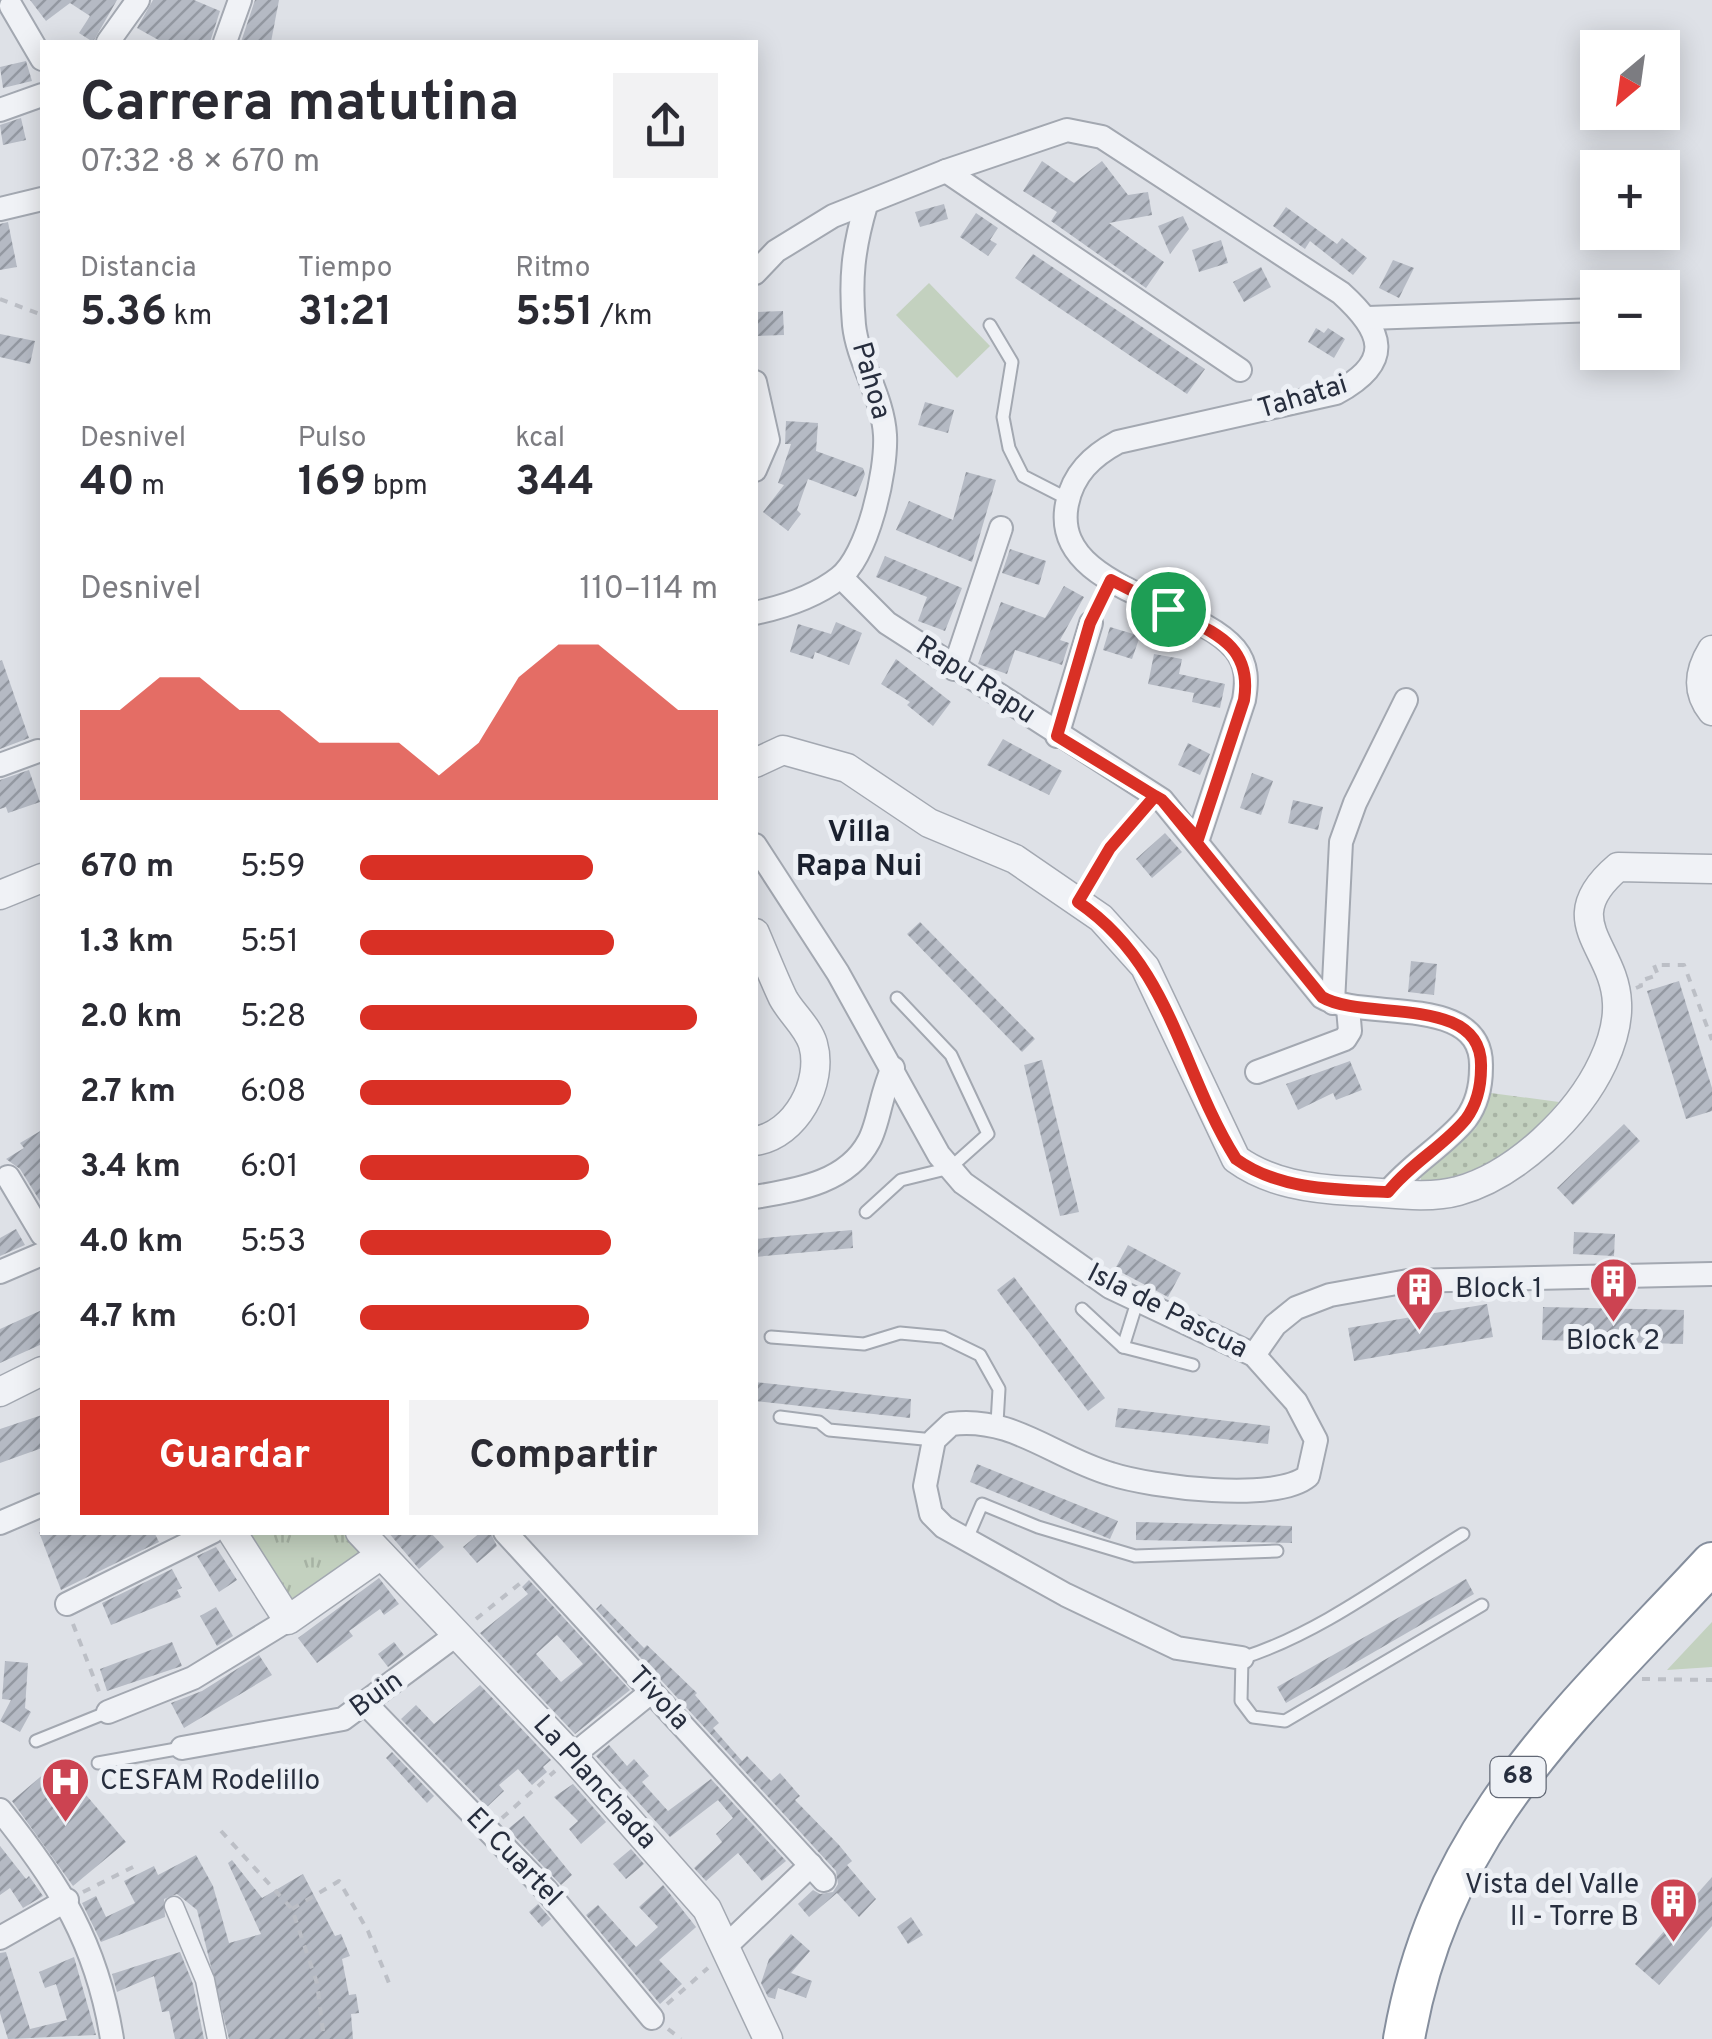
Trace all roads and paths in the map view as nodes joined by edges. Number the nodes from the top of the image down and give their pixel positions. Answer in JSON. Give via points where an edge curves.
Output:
{"nodes":[{"id":1,"x":138,"y":0,"type":"edge"},
{"id":2,"x":240,"y":0,"type":"edge"},
{"id":3,"x":9,"y":5,"type":"edge"},
{"id":4,"x":109,"y":40,"type":"edge"},
{"id":5,"x":226,"y":40,"type":"edge"},
{"id":6,"x":40,"y":56,"type":"edge"},
{"id":7,"x":40,"y":96,"type":"edge"},
{"id":8,"x":0,"y":110,"type":"edge"},
{"id":9,"x":946,"y":171,"type":"junction"},
{"id":10,"x":40,"y":199,"type":"edge"},
{"id":11,"x":866,"y":205,"type":"junction"},
{"id":12,"x":0,"y":209,"type":"edge"},
{"id":13,"x":758,"y":269,"type":"edge"},
{"id":14,"x":0,"y":299,"type":"edge"},
{"id":15,"x":1580,"y":311,"type":"edge"},
{"id":16,"x":40,"y":313,"type":"edge"},
{"id":17,"x":1368,"y":318,"type":"junction"},
{"id":18,"x":990,"y":324,"type":"dead end"},
{"id":19,"x":1240,"y":370,"type":"dead end"},
{"id":20,"x":758,"y":395,"type":"edge"},
{"id":21,"x":758,"y":463,"type":"edge"},
{"id":22,"x":1068,"y":499,"type":"junction"},
{"id":23,"x":1001,"y":528,"type":"dead end"},
{"id":24,"x":841,"y":577,"type":"junction"},
{"id":25,"x":758,"y":612,"type":"edge"},
{"id":26,"x":1090,"y":623,"type":"dead end"},
{"id":27,"x":1712,"y":650,"type":"edge"},
{"id":28,"x":954,"y":669,"type":"junction"},
{"id":29,"x":1406,"y":700,"type":"dead end"},
{"id":30,"x":1712,"y":711,"type":"edge"},
{"id":31,"x":1057,"y":736,"type":"junction"},
{"id":32,"x":38,"y":751,"type":"dead end"},
{"id":33,"x":758,"y":762,"type":"edge"},
{"id":34,"x":0,"y":765,"type":"edge"},
{"id":35,"x":1155,"y":796,"type":"junction"},
{"id":36,"x":1198,"y":839,"type":"junction"},
{"id":37,"x":758,"y":850,"type":"edge"},
{"id":38,"x":1712,"y":869,"type":"edge"},
{"id":39,"x":40,"y":879,"type":"edge"},
{"id":40,"x":0,"y":895,"type":"edge"},
{"id":41,"x":1078,"y":902,"type":"junction"},
{"id":42,"x":758,"y":940,"type":"edge"},
{"id":43,"x":1631,"y":989,"type":"dead end"},
{"id":44,"x":897,"y":998,"type":"dead end"},
{"id":45,"x":1340,"y":1006,"type":"junction"},
{"id":46,"x":1712,"y":1040,"type":"edge"},
{"id":47,"x":894,"y":1068,"type":"junction"},
{"id":48,"x":1257,"y":1072,"type":"dead end"},
{"id":49,"x":758,"y":1139,"type":"edge"},
{"id":50,"x":950,"y":1168,"type":"junction"},
{"id":51,"x":8,"y":1178,"type":"dead end"},
{"id":52,"x":1388,"y":1192,"type":"junction"},
{"id":53,"x":758,"y":1197,"type":"edge"},
{"id":54,"x":866,"y":1212,"type":"dead end"},
{"id":55,"x":40,"y":1231,"type":"edge"},
{"id":56,"x":40,"y":1255,"type":"edge"},
{"id":57,"x":0,"y":1272,"type":"edge"},
{"id":58,"x":1712,"y":1274,"type":"edge"},
{"id":59,"x":1138,"y":1299,"type":"junction"},
{"id":60,"x":1082,"y":1309,"type":"dead end"},
{"id":61,"x":771,"y":1337,"type":"dead end"},
{"id":62,"x":1123,"y":1347,"type":"junction"},
{"id":63,"x":1254,"y":1355,"type":"junction"},
{"id":64,"x":1194,"y":1365,"type":"dead end"},
{"id":65,"x":40,"y":1372,"type":"edge"},
{"id":66,"x":0,"y":1392,"type":"edge"},
{"id":67,"x":780,"y":1417,"type":"dead end"},
{"id":68,"x":996,"y":1423,"type":"junction"},
{"id":69,"x":934,"y":1440,"type":"junction"},
{"id":70,"x":40,"y":1506,"type":"edge"},
{"id":71,"x":0,"y":1523,"type":"edge"},
{"id":72,"x":1463,"y":1534,"type":"dead end"},
{"id":73,"x":206,"y":1535,"type":"edge"},
{"id":74,"x":234,"y":1535,"type":"edge"},
{"id":75,"x":363,"y":1535,"type":"edge"},
{"id":76,"x":509,"y":1535,"type":"edge"},
{"id":77,"x":966,"y":1541,"type":"junction"},
{"id":78,"x":1277,"y":1551,"type":"dead end"},
{"id":79,"x":381,"y":1555,"type":"junction"},
{"id":80,"x":1712,"y":1563,"type":"edge"},
{"id":81,"x":538,"y":1568,"type":"junction"},
{"id":82,"x":1712,"y":1597,"type":"edge"},
{"id":83,"x":67,"y":1604,"type":"joint"},
{"id":84,"x":1482,"y":1605,"type":"dead end"},
{"id":85,"x":288,"y":1620,"type":"junction"},
{"id":86,"x":456,"y":1635,"type":"junction"},
{"id":87,"x":1242,"y":1658,"type":"junction"},
{"id":88,"x":1637,"y":1678,"type":"junction"},
{"id":89,"x":1712,"y":1680,"type":"edge"},
{"id":90,"x":651,"y":1692,"type":"junction"},
{"id":91,"x":367,"y":1705,"type":"junction"},
{"id":92,"x":108,"y":1712,"type":"junction"},
{"id":93,"x":36,"y":1740,"type":"dead end"},
{"id":94,"x":182,"y":1748,"type":"joint"},
{"id":95,"x":572,"y":1756,"type":"junction"},
{"id":96,"x":98,"y":1763,"type":"dead end"},
{"id":97,"x":0,"y":1810,"type":"edge"},
{"id":98,"x":221,"y":1831,"type":"dead end"},
{"id":99,"x":488,"y":1832,"type":"junction"},
{"id":100,"x":137,"y":1866,"type":"dead end"},
{"id":101,"x":67,"y":1900,"type":"junction"},
{"id":102,"x":174,"y":1906,"type":"dead end"},
{"id":103,"x":292,"y":1909,"type":"junction"},
{"id":104,"x":0,"y":1938,"type":"edge"},
{"id":105,"x":726,"y":1949,"type":"junction"},
{"id":106,"x":391,"y":1988,"type":"dead end"},
{"id":107,"x":652,"y":2018,"type":"joint"},
{"id":108,"x":112,"y":2039,"type":"edge"},
{"id":109,"x":216,"y":2039,"type":"edge"},
{"id":110,"x":324,"y":2039,"type":"edge"},
{"id":111,"x":768,"y":2039,"type":"edge"},
{"id":112,"x":1404,"y":2039,"type":"edge"},
{"id":113,"x":1428,"y":2039,"type":"edge"}],
"edges":[{"from":1,"to":4,"type":"street"},
{"from":2,"to":5,"type":"street"},
{"from":3,"to":6,"type":"street"},
{"from":7,"to":8,"type":"street"},
{"from":9,"to":11,"type":"street"},
{"from":9,"to":17,"type":"street","via":[[1067,130],[1102,136],[1341,293]]},
{"from":9,"to":19,"type":"street"},
{"from":10,"to":12,"type":"street"},
{"from":11,"to":13,"type":"street","via":[[819,225]]},
{"from":11,"to":24,"type":"street","name":"Pahoa","via":[[851,256],[855,330],[885,435],[872,516]]},
{"from":14,"to":16,"type":"path"},
{"from":15,"to":17,"type":"street"},
{"from":17,"to":22,"type":"street","name":"Tahatai","via":[[1377,352],[1363,379],[1336,393],[1118,442],[1094,455]]},
{"from":18,"to":22,"type":"lane","via":[[1012,362],[1003,418],[1008,448],[1023,476]]},
{"from":20,"to":21,"type":"street","via":[[768,440]]},
{"from":22,"to":36,"type":"street","via":[[1064,523],[1070,542],[1096,571],[1212,633],[1242,662],[1248,678],[1244,700]]},
{"from":23,"to":28,"type":"street"},
{"from":24,"to":25,"type":"street"},
{"from":24,"to":28,"type":"street","name":"Rapu Rapu","via":[[887,623]]},
{"from":26,"to":31,"type":"street"},
{"from":27,"to":30,"type":"street","via":[[1700,688]]},
{"from":28,"to":31,"type":"street","name":"Rapu Rapu"},
{"from":29,"to":45,"type":"street","via":[[1341,842]]},
{"from":31,"to":35,"type":"street","name":"Rapu Rapu"},
{"from":32,"to":34,"type":"street"},
{"from":33,"to":41,"type":"street","via":[[783,750],[847,768],[929,823],[1014,859]]},
{"from":35,"to":36,"type":"street","name":"Rapu Rapu"},
{"from":35,"to":41,"type":"path","via":[[1110,848]]},
{"from":36,"to":45,"type":"street","name":"Rapu Rapu","via":[[1282,954],[1312,989]]},
{"from":37,"to":47,"type":"street","name":"Isla de Pascua"},
{"from":38,"to":52,"type":"street","via":[[1618,867],[1594,894],[1588,928],[1610,973],[1614,1031],[1603,1064],[1552,1130],[1506,1168],[1460,1191]]},
{"from":39,"to":40,"type":"street"},
{"from":41,"to":52,"type":"street","via":[[1146,967],[1236,1159],[1280,1181]]},
{"from":42,"to":49,"type":"street","via":[[784,1000],[812,1042],[816,1068],[792,1121]]},
{"from":43,"to":46,"type":"path","via":[[1658,975],[1654,964],[1684,966]]},
{"from":44,"to":50,"type":"lane","via":[[951,1055],[988,1134]]},
{"from":45,"to":48,"type":"street","via":[[1350,1030],[1345,1039]]},
{"from":45,"to":52,"type":"street","via":[[1434,1015],[1458,1024],[1482,1058],[1468,1117]]},
{"from":47,"to":50,"type":"street","name":"Isla de Pascua"},
{"from":47,"to":53,"type":"street","via":[[880,1094],[870,1141],[848,1164],[812,1188]]},
{"from":50,"to":54,"type":"lane","via":[[902,1180]]},
{"from":50,"to":59,"type":"street","name":"Isla de Pascua","via":[[1082,1270]]},
{"from":51,"to":55,"type":"street"},
{"from":56,"to":57,"type":"street"},
{"from":58,"to":63,"type":"street","via":[[1408,1281],[1296,1308]]},
{"from":59,"to":62,"type":"lane"},
{"from":59,"to":63,"type":"street","name":"Isla de Pascua"},
{"from":60,"to":62,"type":"lane"},
{"from":61,"to":68,"type":"lane","via":[[864,1344],[900,1333],[943,1337],[980,1356],[1000,1389]]},
{"from":62,"to":64,"type":"lane"},
{"from":63,"to":68,"type":"street","name":"Isla de Pascua","via":[[1296,1402],[1316,1440],[1308,1476],[1288,1488],[1112,1475]]},
{"from":65,"to":66,"type":"street"},
{"from":67,"to":69,"type":"lane","via":[[820,1422],[829,1430]]},
{"from":68,"to":69,"type":"street","name":"Isla de Pascua","via":[[951,1424]]},
{"from":69,"to":77,"type":"street","via":[[926,1502],[944,1527]]},
{"from":70,"to":71,"type":"street"},
{"from":72,"to":87,"type":"lane","via":[[1316,1624]]},
{"from":73,"to":83,"type":"street"},
{"from":74,"to":85,"type":"street"},
{"from":75,"to":79,"type":"street","name":"La Planchada"},
{"from":76,"to":81,"type":"street","name":"Tivola"},
{"from":77,"to":78,"type":"lane","via":[[982,1504],[1135,1556]]},
{"from":77,"to":87,"type":"street","via":[[1177,1648]]},
{"from":79,"to":85,"type":"street"},
{"from":79,"to":86,"type":"street","name":"La Planchada"},
{"from":80,"to":112,"type":"highway","number":"68","via":[[1564,1720],[1490,1814],[1443,1902]]},
{"from":81,"to":86,"type":"path"},
{"from":81,"to":90,"type":"street","name":"Tivola"},
{"from":82,"to":88,"type":"highway","number":"68"},
{"from":83,"to":92,"type":"path"},
{"from":84,"to":87,"type":"lane","via":[[1285,1722],[1253,1717],[1240,1701]]},
{"from":85,"to":92,"type":"street","via":[[194,1678]]},
{"from":86,"to":91,"type":"street","name":"Buin"},
{"from":86,"to":95,"type":"street","name":"La Planchada"},
{"from":88,"to":89,"type":"path"},
{"from":88,"to":113,"type":"highway","number":"68","via":[[1548,1776],[1494,1850],[1449,1951]]},
{"from":90,"to":95,"type":"street"},
{"from":90,"to":105,"type":"street","name":"Tivola","via":[[818,1873]]},
{"from":91,"to":94,"type":"street","name":"Buin","via":[[343,1720]]},
{"from":91,"to":99,"type":"street","name":"El Cuartel"},
{"from":92,"to":93,"type":"lane"},
{"from":94,"to":96,"type":"lane"},
{"from":95,"to":99,"type":"path"},
{"from":95,"to":105,"type":"street","name":"La Planchada","via":[[707,1909]]},
{"from":97,"to":101,"type":"street"},
{"from":98,"to":103,"type":"path"},
{"from":99,"to":107,"type":"street","name":"El Cuartel","via":[[546,1890]]},
{"from":100,"to":101,"type":"path"},
{"from":101,"to":104,"type":"street"},
{"from":101,"to":108,"type":"street","via":[[97,1970]]},
{"from":102,"to":109,"type":"street","via":[[205,1980]]},
{"from":103,"to":106,"type":"path","via":[[339,1881]]},
{"from":103,"to":110,"type":"path","via":[[317,1983]]},
{"from":105,"to":107,"type":"path"},
{"from":105,"to":111,"type":"street","name":"La Planchada"}]}
